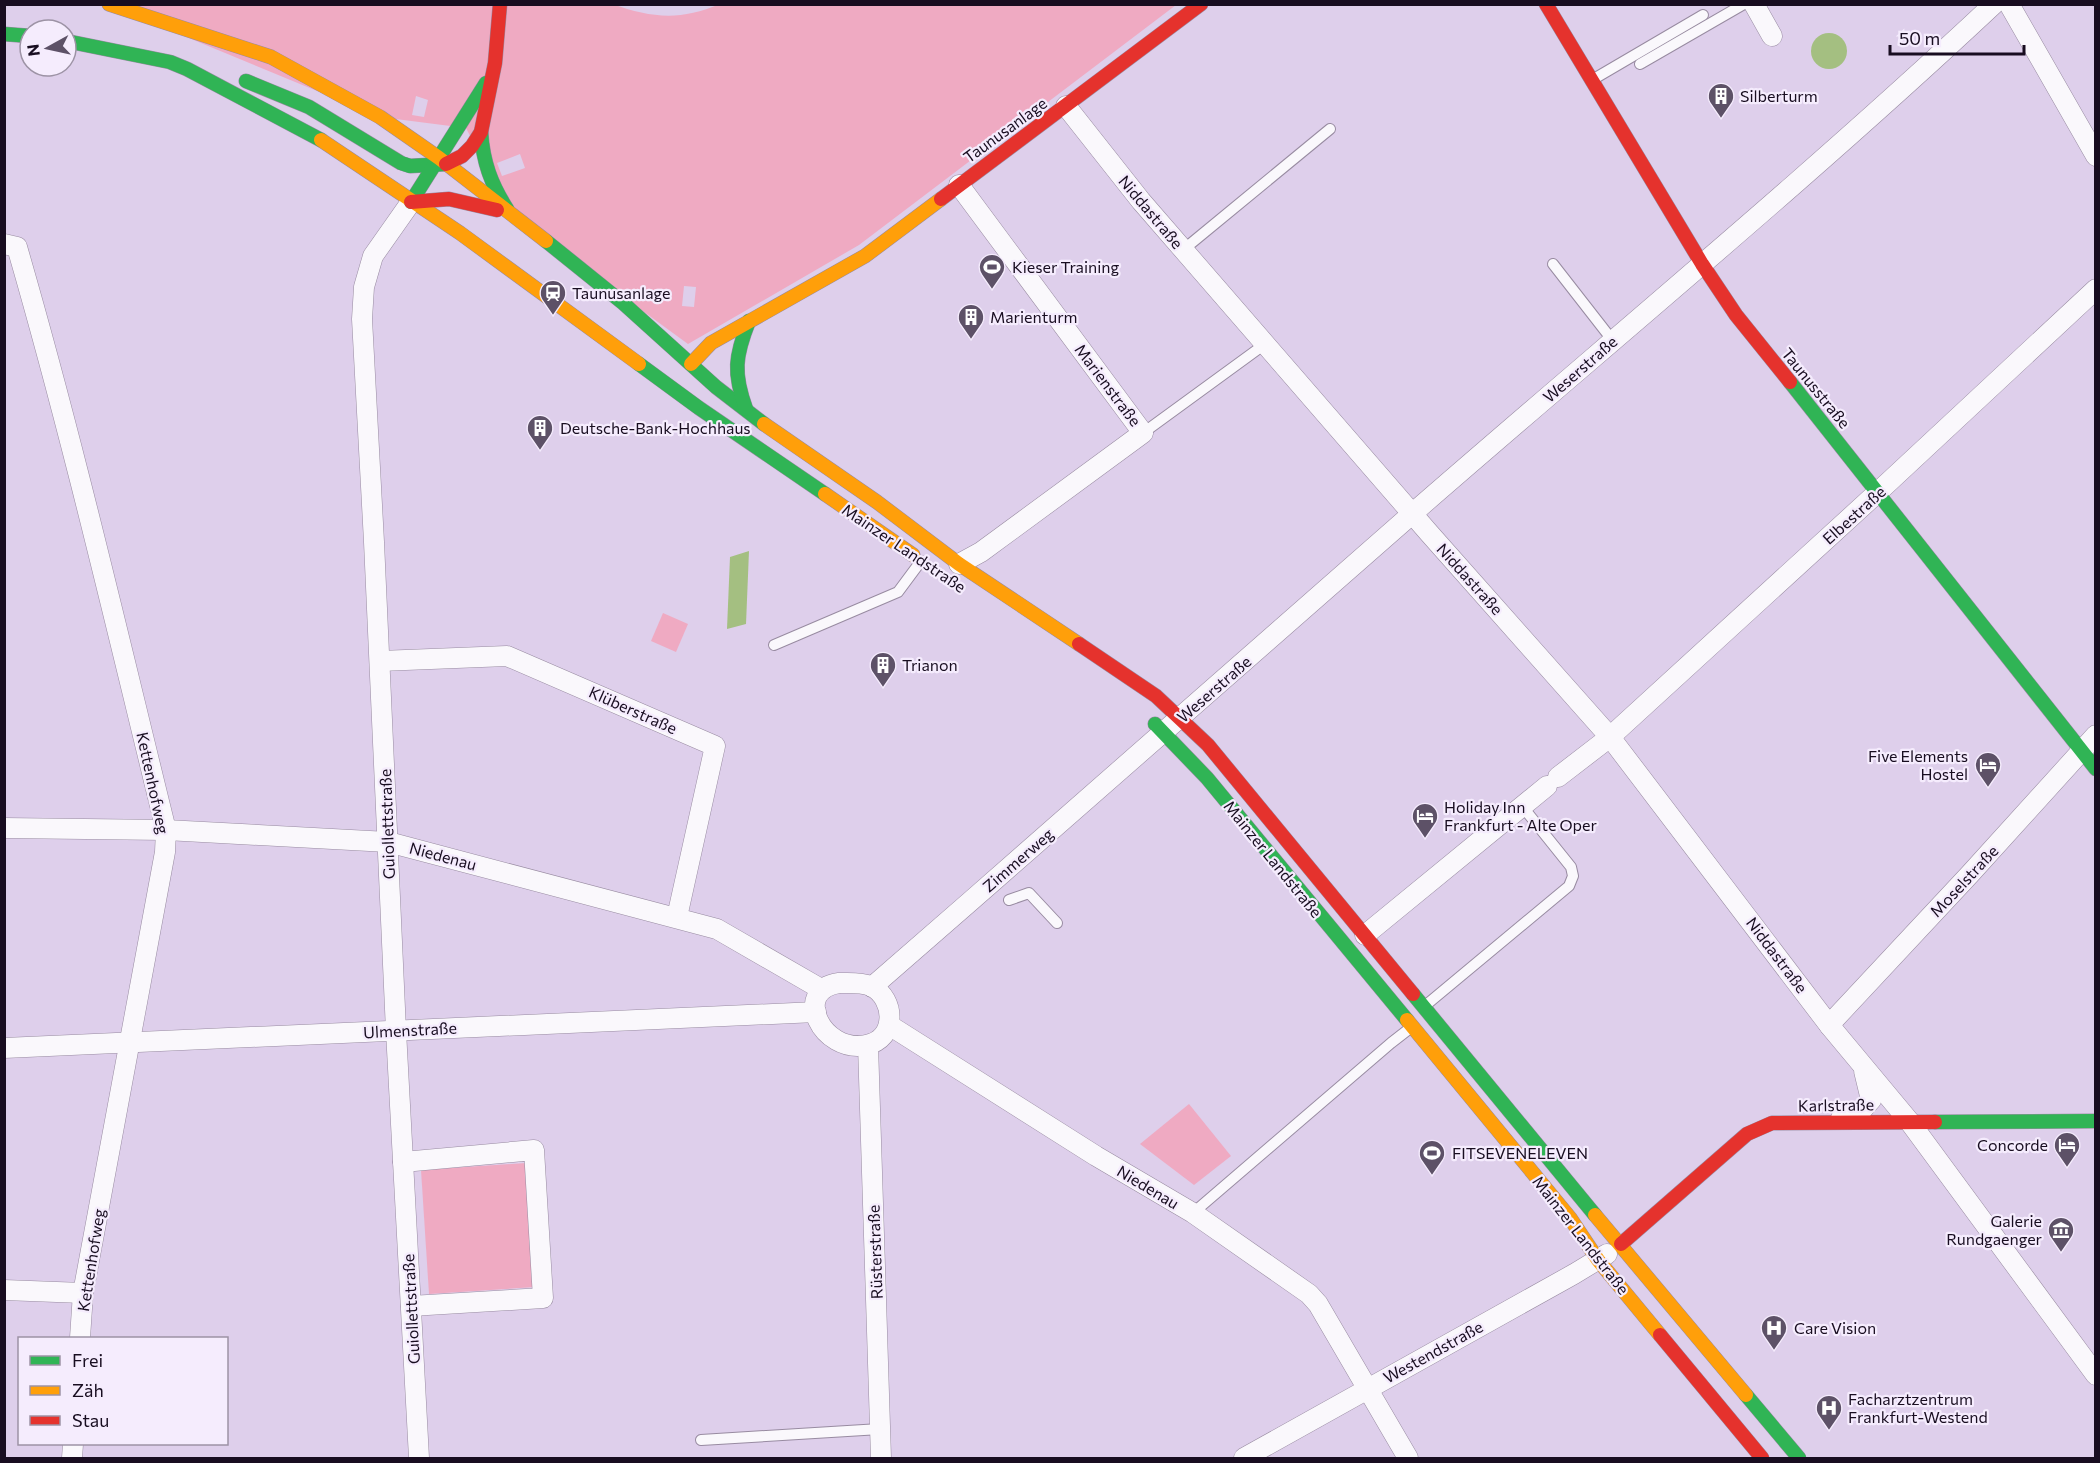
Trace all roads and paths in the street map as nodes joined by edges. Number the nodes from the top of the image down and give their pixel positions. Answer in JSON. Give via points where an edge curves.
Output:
{"nodes":[{"id":1,"x":108,"y":4,"type":"edge"},
{"id":2,"x":500,"y":4,"type":"edge"},
{"id":3,"x":1201,"y":4,"type":"edge"},
{"id":4,"x":1546,"y":4,"type":"edge"},
{"id":5,"x":1744,"y":4,"type":"edge"},
{"id":6,"x":1754,"y":4,"type":"edge"},
{"id":7,"x":1994,"y":4,"type":"edge"},
{"id":8,"x":2009,"y":4,"type":"edge"},
{"id":9,"x":1702,"y":15,"type":"dead end"},
{"id":10,"x":1772,"y":36,"type":"dead end"},
{"id":11,"x":78,"y":43,"type":"edge"},
{"id":12,"x":1640,"y":64,"type":"dead end"},
{"id":13,"x":187,"y":69,"type":"junction"},
{"id":14,"x":493,"y":74,"type":"junction"},
{"id":15,"x":1591,"y":80,"type":"junction"},
{"id":16,"x":1066,"y":106,"type":"junction"},
{"id":17,"x":466,"y":112,"type":"junction"},
{"id":18,"x":441,"y":126,"type":"dead end"},
{"id":19,"x":1330,"y":129,"type":"dead end"},
{"id":20,"x":422,"y":132,"type":"dead end"},
{"id":21,"x":481,"y":132,"type":"junction"},
{"id":22,"x":403,"y":133,"type":"junction"},
{"id":23,"x":2096,"y":156,"type":"edge"},
{"id":24,"x":439,"y":163,"type":"junction"},
{"id":25,"x":959,"y":184,"type":"junction"},
{"id":26,"x":436,"y":198,"type":"junction"},
{"id":27,"x":411,"y":202,"type":"junction"},
{"id":28,"x":510,"y":214,"type":"junction"},
{"id":29,"x":443,"y":221,"type":"junction"},
{"id":30,"x":4,"y":244,"type":"edge"},
{"id":31,"x":1183,"y":250,"type":"junction"},
{"id":32,"x":1552,"y":264,"type":"dead end"},
{"id":33,"x":1702,"y":264,"type":"junction"},
{"id":34,"x":2096,"y":290,"type":"edge"},
{"id":35,"x":749,"y":321,"type":"junction"},
{"id":36,"x":1613,"y":341,"type":"junction"},
{"id":37,"x":1265,"y":344,"type":"junction"},
{"id":38,"x":618,"y":347,"type":"junction"},
{"id":39,"x":644,"y":353,"type":"dead end"},
{"id":40,"x":667,"y":358,"type":"dead end"},
{"id":41,"x":691,"y":364,"type":"junction"},
{"id":42,"x":699,"y":408,"type":"junction"},
{"id":43,"x":746,"y":410,"type":"junction"},
{"id":44,"x":1143,"y":433,"type":"junction"},
{"id":45,"x":1878,"y":492,"type":"junction"},
{"id":46,"x":1413,"y":514,"type":"junction"},
{"id":47,"x":926,"y":564,"type":"joint"},
{"id":48,"x":959,"y":564,"type":"junction"},
{"id":49,"x":774,"y":645,"type":"dead end"},
{"id":50,"x":380,"y":661,"type":"junction"},
{"id":51,"x":1148,"y":718,"type":"dead end"},
{"id":52,"x":1180,"y":719,"type":"junction"},
{"id":53,"x":1164,"y":732,"type":"junction"},
{"id":54,"x":2096,"y":735,"type":"edge"},
{"id":55,"x":1610,"y":737,"type":"junction"},
{"id":56,"x":2082,"y":751,"type":"junction"},
{"id":57,"x":2096,"y":769,"type":"edge"},
{"id":58,"x":1522,"y":806,"type":"junction"},
{"id":59,"x":4,"y":828,"type":"edge"},
{"id":60,"x":165,"y":830,"type":"junction"},
{"id":61,"x":388,"y":842,"type":"junction"},
{"id":62,"x":1009,"y":900,"type":"dead end"},
{"id":63,"x":677,"y":917,"type":"junction"},
{"id":64,"x":1057,"y":923,"type":"dead end"},
{"id":65,"x":1365,"y":935,"type":"junction"},
{"id":66,"x":872,"y":987,"type":"junction"},
{"id":67,"x":821,"y":989,"type":"junction"},
{"id":68,"x":1424,"y":1006,"type":"junction"},
{"id":69,"x":816,"y":1012,"type":"junction"},
{"id":70,"x":1829,"y":1024,"type":"junction"},
{"id":71,"x":889,"y":1025,"type":"junction"},
{"id":72,"x":1412,"y":1027,"type":"junction"},
{"id":73,"x":396,"y":1031,"type":"junction"},
{"id":74,"x":129,"y":1042,"type":"junction"},
{"id":75,"x":868,"y":1045,"type":"junction"},
{"id":76,"x":4,"y":1048,"type":"edge"},
{"id":77,"x":1861,"y":1063,"type":"junction"},
{"id":78,"x":1833,"y":1121,"type":"junction"},
{"id":79,"x":1909,"y":1121,"type":"junction"},
{"id":80,"x":2096,"y":1121,"type":"edge"},
{"id":81,"x":404,"y":1162,"type":"junction"},
{"id":82,"x":1192,"y":1213,"type":"junction"},
{"id":83,"x":1621,"y":1244,"type":"junction"},
{"id":84,"x":1598,"y":1260,"type":"junction"},
{"id":85,"x":4,"y":1290,"type":"edge"},
{"id":86,"x":83,"y":1293,"type":"junction"},
{"id":87,"x":411,"y":1306,"type":"junction"},
{"id":88,"x":80,"y":1337,"type":"edge"},
{"id":89,"x":2096,"y":1375,"type":"edge"},
{"id":90,"x":1367,"y":1388,"type":"junction"},
{"id":91,"x":880,"y":1429,"type":"junction"},
{"id":92,"x":701,"y":1440,"type":"dead end"},
{"id":93,"x":1754,"y":1456,"type":"edge"},
{"id":94,"x":419,"y":1458,"type":"edge"},
{"id":95,"x":882,"y":1458,"type":"edge"},
{"id":96,"x":1244,"y":1458,"type":"edge"},
{"id":97,"x":1408,"y":1458,"type":"edge"},
{"id":98,"x":1799,"y":1458,"type":"edge"}],
"edges":[{"from":1,"to":22,"type":"main road","via":[[271,57],[366,108]]},
{"from":2,"to":14,"type":"main road"},
{"from":3,"to":16,"type":"main road","name":"Taunusanlage"},
{"from":4,"to":15,"type":"main road","name":"Taunusstraße"},
{"from":5,"to":12,"type":"lane"},
{"from":6,"to":10,"type":"street"},
{"from":7,"to":33,"type":"street","name":"Weserstraße"},
{"from":8,"to":23,"type":"street"},
{"from":9,"to":15,"type":"lane"},
{"from":11,"to":13,"type":"main road"},
{"from":13,"to":24,"type":"main road","via":[[232,75],[309,107],[400,163]]},
{"from":13,"to":27,"type":"main road","via":[[330,146]]},
{"from":14,"to":17,"type":"main road"},
{"from":14,"to":21,"type":"main road"},
{"from":15,"to":33,"type":"main road","name":"Taunusstraße"},
{"from":16,"to":25,"type":"main road","name":"Taunusanlage"},
{"from":16,"to":31,"type":"street","name":"Niddastraße"},
{"from":17,"to":18,"type":"main road"},
{"from":17,"to":24,"type":"main road"},
{"from":19,"to":31,"type":"lane"},
{"from":20,"to":22,"type":"main road"},
{"from":21,"to":24,"type":"main road","via":[[462,156]]},
{"from":21,"to":28,"type":"main road","via":[[482,159]]},
{"from":22,"to":24,"type":"main road"},
{"from":24,"to":26,"type":"main road"},
{"from":24,"to":27,"type":"main road"},
{"from":24,"to":28,"type":"main road"},
{"from":25,"to":35,"type":"main road","name":"Taunusanlage","via":[[865,256]]},
{"from":25,"to":44,"type":"street","name":"Marienstraße"},
{"from":26,"to":27,"type":"main road"},
{"from":26,"to":28,"type":"main road"},
{"from":26,"to":29,"type":"main road"},
{"from":27,"to":29,"type":"main road"},
{"from":27,"to":50,"type":"street","name":"Guiollettstraße","via":[[373,256],[364,287],[362,319]]},
{"from":28,"to":41,"type":"main road","via":[[623,303]]},
{"from":29,"to":38,"type":"main road"},
{"from":30,"to":60,"type":"street","name":"Kettenhofweg","via":[[17,247],[48,354],[108,585]]},
{"from":31,"to":37,"type":"street","name":"Niddastraße"},
{"from":32,"to":36,"type":"lane"},
{"from":33,"to":36,"type":"street","name":"Weserstraße"},
{"from":33,"to":45,"type":"main road","name":"Taunusstraße","via":[[1736,315]]},
{"from":34,"to":45,"type":"street","name":"Elbestraße"},
{"from":35,"to":41,"type":"main road","name":"Taunusanlage","via":[[711,343]]},
{"from":35,"to":43,"type":"main road","via":[[736,365],[736,383]]},
{"from":36,"to":46,"type":"street","name":"Weserstraße"},
{"from":37,"to":44,"type":"lane"},
{"from":37,"to":46,"type":"street","name":"Niddastraße"},
{"from":38,"to":39,"type":"main road"},
{"from":38,"to":42,"type":"main road","name":"Mainzer Landstraße"},
{"from":40,"to":41,"type":"main road"},
{"from":41,"to":42,"type":"main road","via":[[690,382]]},
{"from":41,"to":43,"type":"main road","name":"Mainzer Landstraße"},
{"from":42,"to":47,"type":"main road","name":"Mainzer Landstraße"},
{"from":43,"to":48,"type":"main road","name":"Mainzer Landstraße"},
{"from":44,"to":48,"type":"street","name":"Marienstraße"},
{"from":45,"to":55,"type":"street","name":"Elbestraße"},
{"from":45,"to":56,"type":"main road","name":"Taunusstraße"},
{"from":46,"to":52,"type":"street","name":"Weserstraße"},
{"from":46,"to":55,"type":"street","name":"Niddastraße"},
{"from":47,"to":49,"type":"lane","via":[[898,592]]},
{"from":48,"to":52,"type":"main road","name":"Mainzer Landstraße","via":[[1156,696]]},
{"from":50,"to":61,"type":"street","name":"Guiollettstraße"},
{"from":50,"to":63,"type":"street","name":"Klüberstraße","via":[[507,656],[715,746]]},
{"from":51,"to":53,"type":"main road","name":"Mainzer Landstraße"},
{"from":52,"to":53,"type":"street","name":"Weserstraße"},
{"from":52,"to":65,"type":"main road","name":"Mainzer Landstraße","via":[[1208,745]]},
{"from":53,"to":66,"type":"street","name":"Zimmerweg"},
{"from":53,"to":72,"type":"main road","name":"Mainzer Landstraße","via":[[1207,778]]},
{"from":54,"to":56,"type":"street","name":"Moselstraße"},
{"from":55,"to":58,"type":"street"},
{"from":55,"to":70,"type":"street","name":"Niddastraße"},
{"from":56,"to":57,"type":"main road","name":"Taunusstraße"},
{"from":56,"to":70,"type":"street","name":"Moselstraße"},
{"from":58,"to":65,"type":"street"},
{"from":58,"to":68,"type":"lane","via":[[1571,867],[1569,886]]},
{"from":59,"to":60,"type":"street","name":"Niedenau"},
{"from":60,"to":61,"type":"street","name":"Niedenau"},
{"from":60,"to":74,"type":"street","name":"Kettenhofweg","via":[[165,852]]},
{"from":61,"to":63,"type":"street","name":"Niedenau"},
{"from":61,"to":73,"type":"street","name":"Guiollettstraße"},
{"from":62,"to":64,"type":"lane","via":[[1029,892]]},
{"from":63,"to":67,"type":"street","name":"Niedenau","via":[[717,928]]},
{"from":65,"to":68,"type":"main road","name":"Mainzer Landstraße"},
{"from":66,"to":67,"type":"street","via":[[851,983],[830,984]]},
{"from":66,"to":71,"type":"street","via":[[888,1004]]},
{"from":67,"to":69,"type":"street"},
{"from":68,"to":83,"type":"main road","name":"Mainzer Landstraße"},
{"from":69,"to":73,"type":"street","name":"Ulmenstraße"},
{"from":69,"to":75,"type":"street","via":[[829,1036],[852,1045]]},
{"from":70,"to":77,"type":"street","name":"Niddastraße"},
{"from":71,"to":75,"type":"street","via":[[883,1036]]},
{"from":71,"to":82,"type":"street","name":"Niedenau"},
{"from":72,"to":82,"type":"lane"},
{"from":72,"to":84,"type":"main road","name":"Mainzer Landstraße","via":[[1570,1218]]},
{"from":73,"to":74,"type":"street","name":"Ulmenstraße"},
{"from":73,"to":81,"type":"street","name":"Guiollettstraße"},
{"from":74,"to":76,"type":"street","name":"Ulmenstraße"},
{"from":74,"to":86,"type":"street","name":"Kettenhofweg"},
{"from":75,"to":91,"type":"street","name":"Rüsterstraße"},
{"from":77,"to":78,"type":"street","name":"Niddastraße","via":[[1871,1100],[1861,1111]]},
{"from":77,"to":79,"type":"street","name":"Niddastraße"},
{"from":78,"to":79,"type":"main road","name":"Karlstraße"},
{"from":78,"to":83,"type":"main road","name":"Karlstraße","via":[[1772,1123],[1757,1128]]},
{"from":79,"to":80,"type":"main road","name":"Karlstraße"},
{"from":79,"to":89,"type":"street","name":"Niddastraße"},
{"from":81,"to":87,"type":"street","name":"Guiollettstraße"},
{"from":81,"to":87,"type":"street","via":[[534,1150],[543,1298]]},
{"from":82,"to":90,"type":"street","name":"Niedenau","via":[[1309,1294]]},
{"from":83,"to":84,"type":"street","name":"Westendstraße"},
{"from":83,"to":98,"type":"main road","name":"Mainzer Landstraße"},
{"from":84,"to":90,"type":"street","name":"Westendstraße"},
{"from":84,"to":93,"type":"main road","name":"Mainzer Landstraße"},
{"from":85,"to":86,"type":"street"},
{"from":86,"to":88,"type":"street","name":"Kettenhofweg"},
{"from":87,"to":94,"type":"street","name":"Guiollettstraße"},
{"from":90,"to":96,"type":"street","name":"Westendstraße"},
{"from":90,"to":97,"type":"street","name":"Niedenau"},
{"from":91,"to":92,"type":"lane"},
{"from":91,"to":95,"type":"street","name":"Rüsterstraße"}]}
